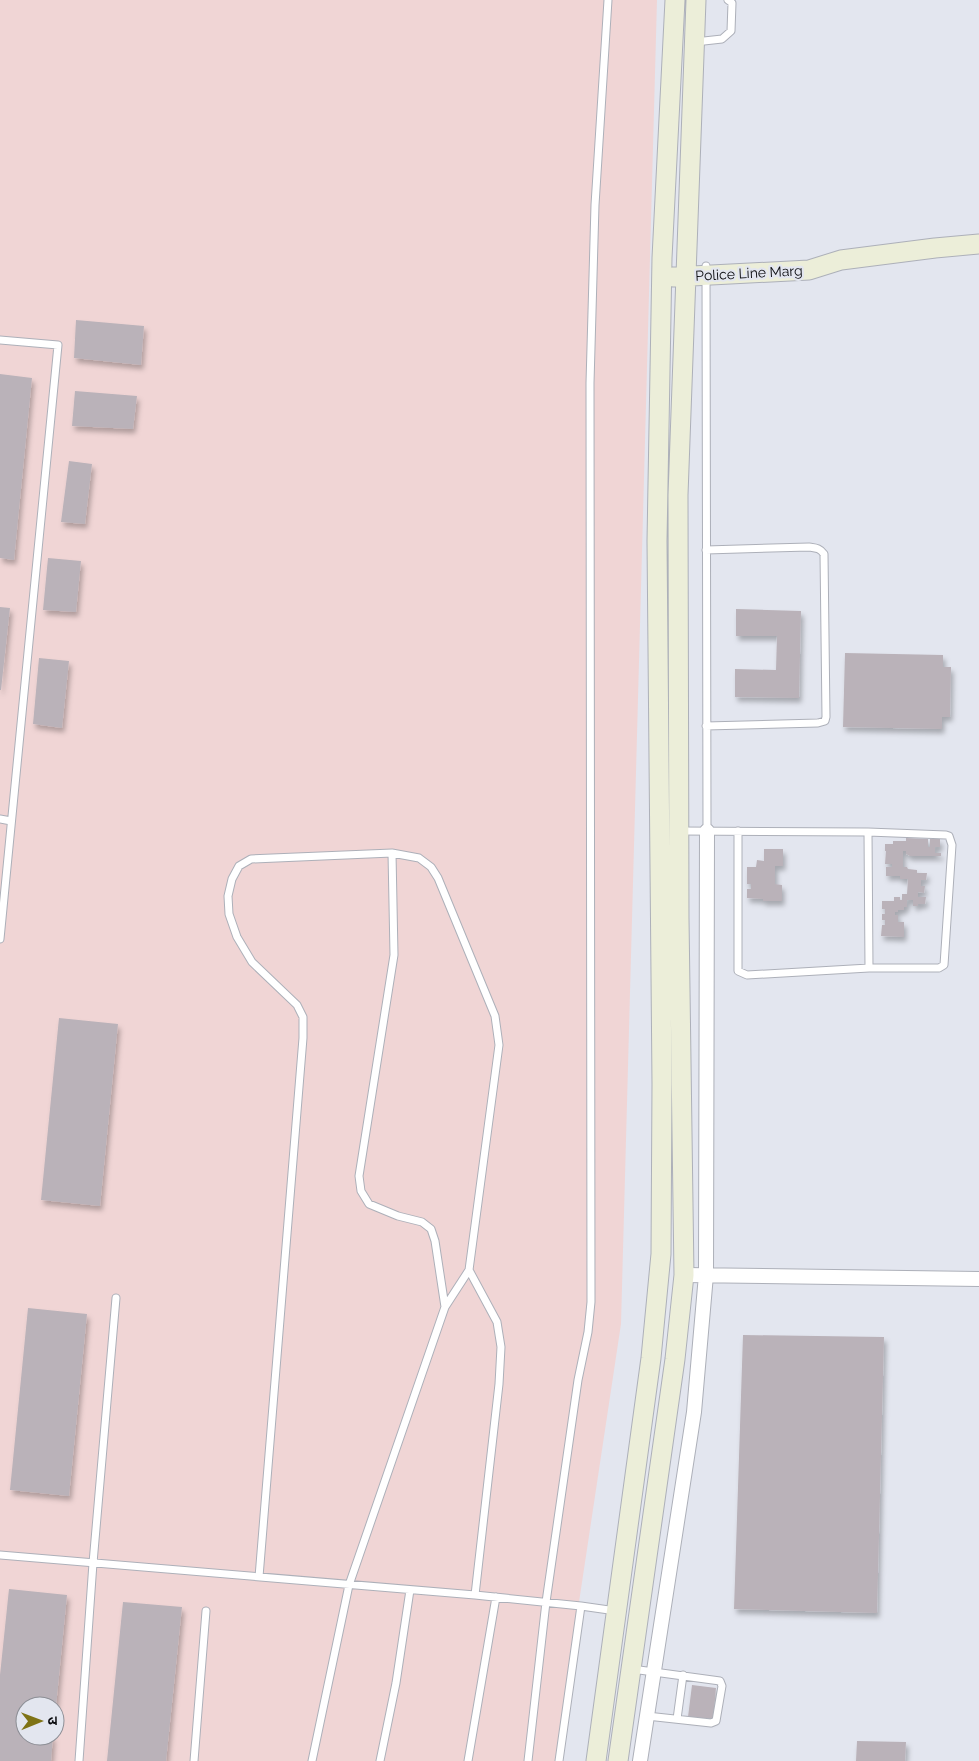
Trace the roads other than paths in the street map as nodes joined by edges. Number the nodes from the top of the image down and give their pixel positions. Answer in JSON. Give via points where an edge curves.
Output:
{"nodes":[{"id":1,"x":608,"y":0,"type":"edge"},
{"id":2,"x":675,"y":0,"type":"edge"},
{"id":3,"x":696,"y":0,"type":"edge"},
{"id":4,"x":728,"y":0,"type":"edge"},
{"id":5,"x":693,"y":42,"type":"junction"},
{"id":6,"x":979,"y":244,"type":"edge"},
{"id":7,"x":707,"y":271,"type":"junction"},
{"id":8,"x":686,"y":272,"type":"junction"},
{"id":9,"x":662,"y":273,"type":"junction"},
{"id":10,"x":0,"y":340,"type":"edge"},
{"id":11,"x":706,"y":550,"type":"junction"},
{"id":12,"x":706,"y":726,"type":"junction"},
{"id":13,"x":0,"y":820,"type":"edge"},
{"id":14,"x":12,"y":821,"type":"junction"},
{"id":15,"x":679,"y":831,"type":"junction"},
{"id":16,"x":707,"y":831,"type":"junction"},
{"id":17,"x":738,"y":832,"type":"junction"},
{"id":18,"x":868,"y":832,"type":"junction"},
{"id":19,"x":392,"y":853,"type":"junction"},
{"id":20,"x":0,"y":939,"type":"edge"},
{"id":21,"x":869,"y":968,"type":"junction"},
{"id":22,"x":469,"y":1270,"type":"junction"},
{"id":23,"x":684,"y":1275,"type":"junction"},
{"id":24,"x":706,"y":1275,"type":"junction"},
{"id":25,"x":979,"y":1279,"type":"edge"},
{"id":26,"x":116,"y":1298,"type":"dead end"},
{"id":27,"x":445,"y":1307,"type":"junction"},
{"id":28,"x":0,"y":1555,"type":"edge"},
{"id":29,"x":93,"y":1563,"type":"junction"},
{"id":30,"x":259,"y":1577,"type":"junction"},
{"id":31,"x":349,"y":1585,"type":"junction"},
{"id":32,"x":410,"y":1590,"type":"junction"},
{"id":33,"x":475,"y":1595,"type":"junction"},
{"id":34,"x":496,"y":1597,"type":"junction"},
{"id":35,"x":546,"y":1602,"type":"junction"},
{"id":36,"x":581,"y":1606,"type":"junction"},
{"id":37,"x":206,"y":1610,"type":"dead end"},
{"id":38,"x":616,"y":1611,"type":"junction"},
{"id":39,"x":632,"y":1669,"type":"junction"},
{"id":40,"x":654,"y":1671,"type":"junction"},
{"id":41,"x":683,"y":1675,"type":"junction"},
{"id":42,"x":647,"y":1716,"type":"junction"},
{"id":43,"x":677,"y":1719,"type":"junction"},
{"id":44,"x":79,"y":1761,"type":"edge"},
{"id":45,"x":194,"y":1761,"type":"edge"},
{"id":46,"x":312,"y":1761,"type":"edge"},
{"id":47,"x":380,"y":1761,"type":"edge"},
{"id":48,"x":468,"y":1761,"type":"edge"},
{"id":49,"x":528,"y":1761,"type":"edge"},
{"id":50,"x":559,"y":1761,"type":"edge"},
{"id":51,"x":596,"y":1761,"type":"edge"},
{"id":52,"x":618,"y":1761,"type":"edge"},
{"id":53,"x":640,"y":1761,"type":"edge"}],
"edges":[{"from":1,"to":35,"type":"lane","via":[[594,206],[590,383],[591,1302]]},
{"from":2,"to":9,"type":"main road"},
{"from":3,"to":5,"type":"main road"},
{"from":4,"to":5,"type":"lane","via":[[732,3],[731,31],[722,40]]},
{"from":5,"to":8,"type":"main road"},
{"from":6,"to":7,"type":"main road","name":"Police Line Marg","via":[[841,260],[809,258]]},
{"from":7,"to":8,"type":"main road","name":"Police Line Marg"},
{"from":7,"to":11,"type":"lane"},
{"from":8,"to":9,"type":"main road","name":"Police Line Marg"},
{"from":8,"to":15,"type":"main road","via":[[678,495]]},
{"from":9,"to":38,"type":"main road","via":[[657,541],[661,1254],[651,1358]]},
{"from":10,"to":14,"type":"lane","via":[[58,345]]},
{"from":11,"to":12,"type":"lane"},
{"from":11,"to":12,"type":"lane","via":[[809,547],[822,551],[826,717],[825,721],[818,723]]},
{"from":12,"to":16,"type":"lane"},
{"from":13,"to":14,"type":"lane"},
{"from":14,"to":20,"type":"lane"},
{"from":15,"to":16,"type":"lane"},
{"from":15,"to":23,"type":"main road"},
{"from":16,"to":17,"type":"lane"},
{"from":16,"to":24,"type":"street"},
{"from":17,"to":18,"type":"lane"},
{"from":17,"to":21,"type":"lane","via":[[738,971],[747,975]]},
{"from":18,"to":21,"type":"lane"},
{"from":18,"to":21,"type":"lane","via":[[946,835],[952,845],[944,965],[939,968]]},
{"from":19,"to":22,"type":"lane","via":[[419,858],[435,872],[495,1016],[498,1045]]},
{"from":19,"to":27,"type":"lane","via":[[394,955],[358,1176],[361,1192],[369,1204],[422,1222],[431,1229]]},
{"from":19,"to":30,"type":"lane","via":[[251,859],[239,866],[228,896],[229,914],[237,937],[252,962],[297,1005],[302,1017],[303,1038]]},
{"from":22,"to":27,"type":"lane"},
{"from":22,"to":33,"type":"lane","via":[[497,1322],[501,1347]]},
{"from":23,"to":24,"type":"street"},
{"from":23,"to":39,"type":"main road"},
{"from":24,"to":25,"type":"street"},
{"from":24,"to":40,"type":"street","via":[[694,1412]]},
{"from":26,"to":29,"type":"lane"},
{"from":27,"to":31,"type":"lane"},
{"from":28,"to":29,"type":"lane"},
{"from":29,"to":30,"type":"lane"},
{"from":29,"to":44,"type":"lane"},
{"from":30,"to":31,"type":"lane"},
{"from":31,"to":32,"type":"lane"},
{"from":31,"to":46,"type":"lane"},
{"from":32,"to":33,"type":"lane"},
{"from":32,"to":47,"type":"lane"},
{"from":33,"to":34,"type":"lane"},
{"from":34,"to":35,"type":"lane"},
{"from":34,"to":48,"type":"lane"},
{"from":35,"to":36,"type":"lane"},
{"from":35,"to":49,"type":"lane"},
{"from":36,"to":38,"type":"lane"},
{"from":36,"to":50,"type":"lane"},
{"from":37,"to":45,"type":"lane"},
{"from":38,"to":51,"type":"main road"},
{"from":39,"to":40,"type":"lane"},
{"from":39,"to":52,"type":"main road"},
{"from":40,"to":41,"type":"lane"},
{"from":40,"to":42,"type":"street"},
{"from":41,"to":43,"type":"lane"},
{"from":41,"to":43,"type":"lane","via":[[718,1680],[722,1686],[716,1721]]},
{"from":42,"to":43,"type":"lane"},
{"from":42,"to":53,"type":"street"}]}
